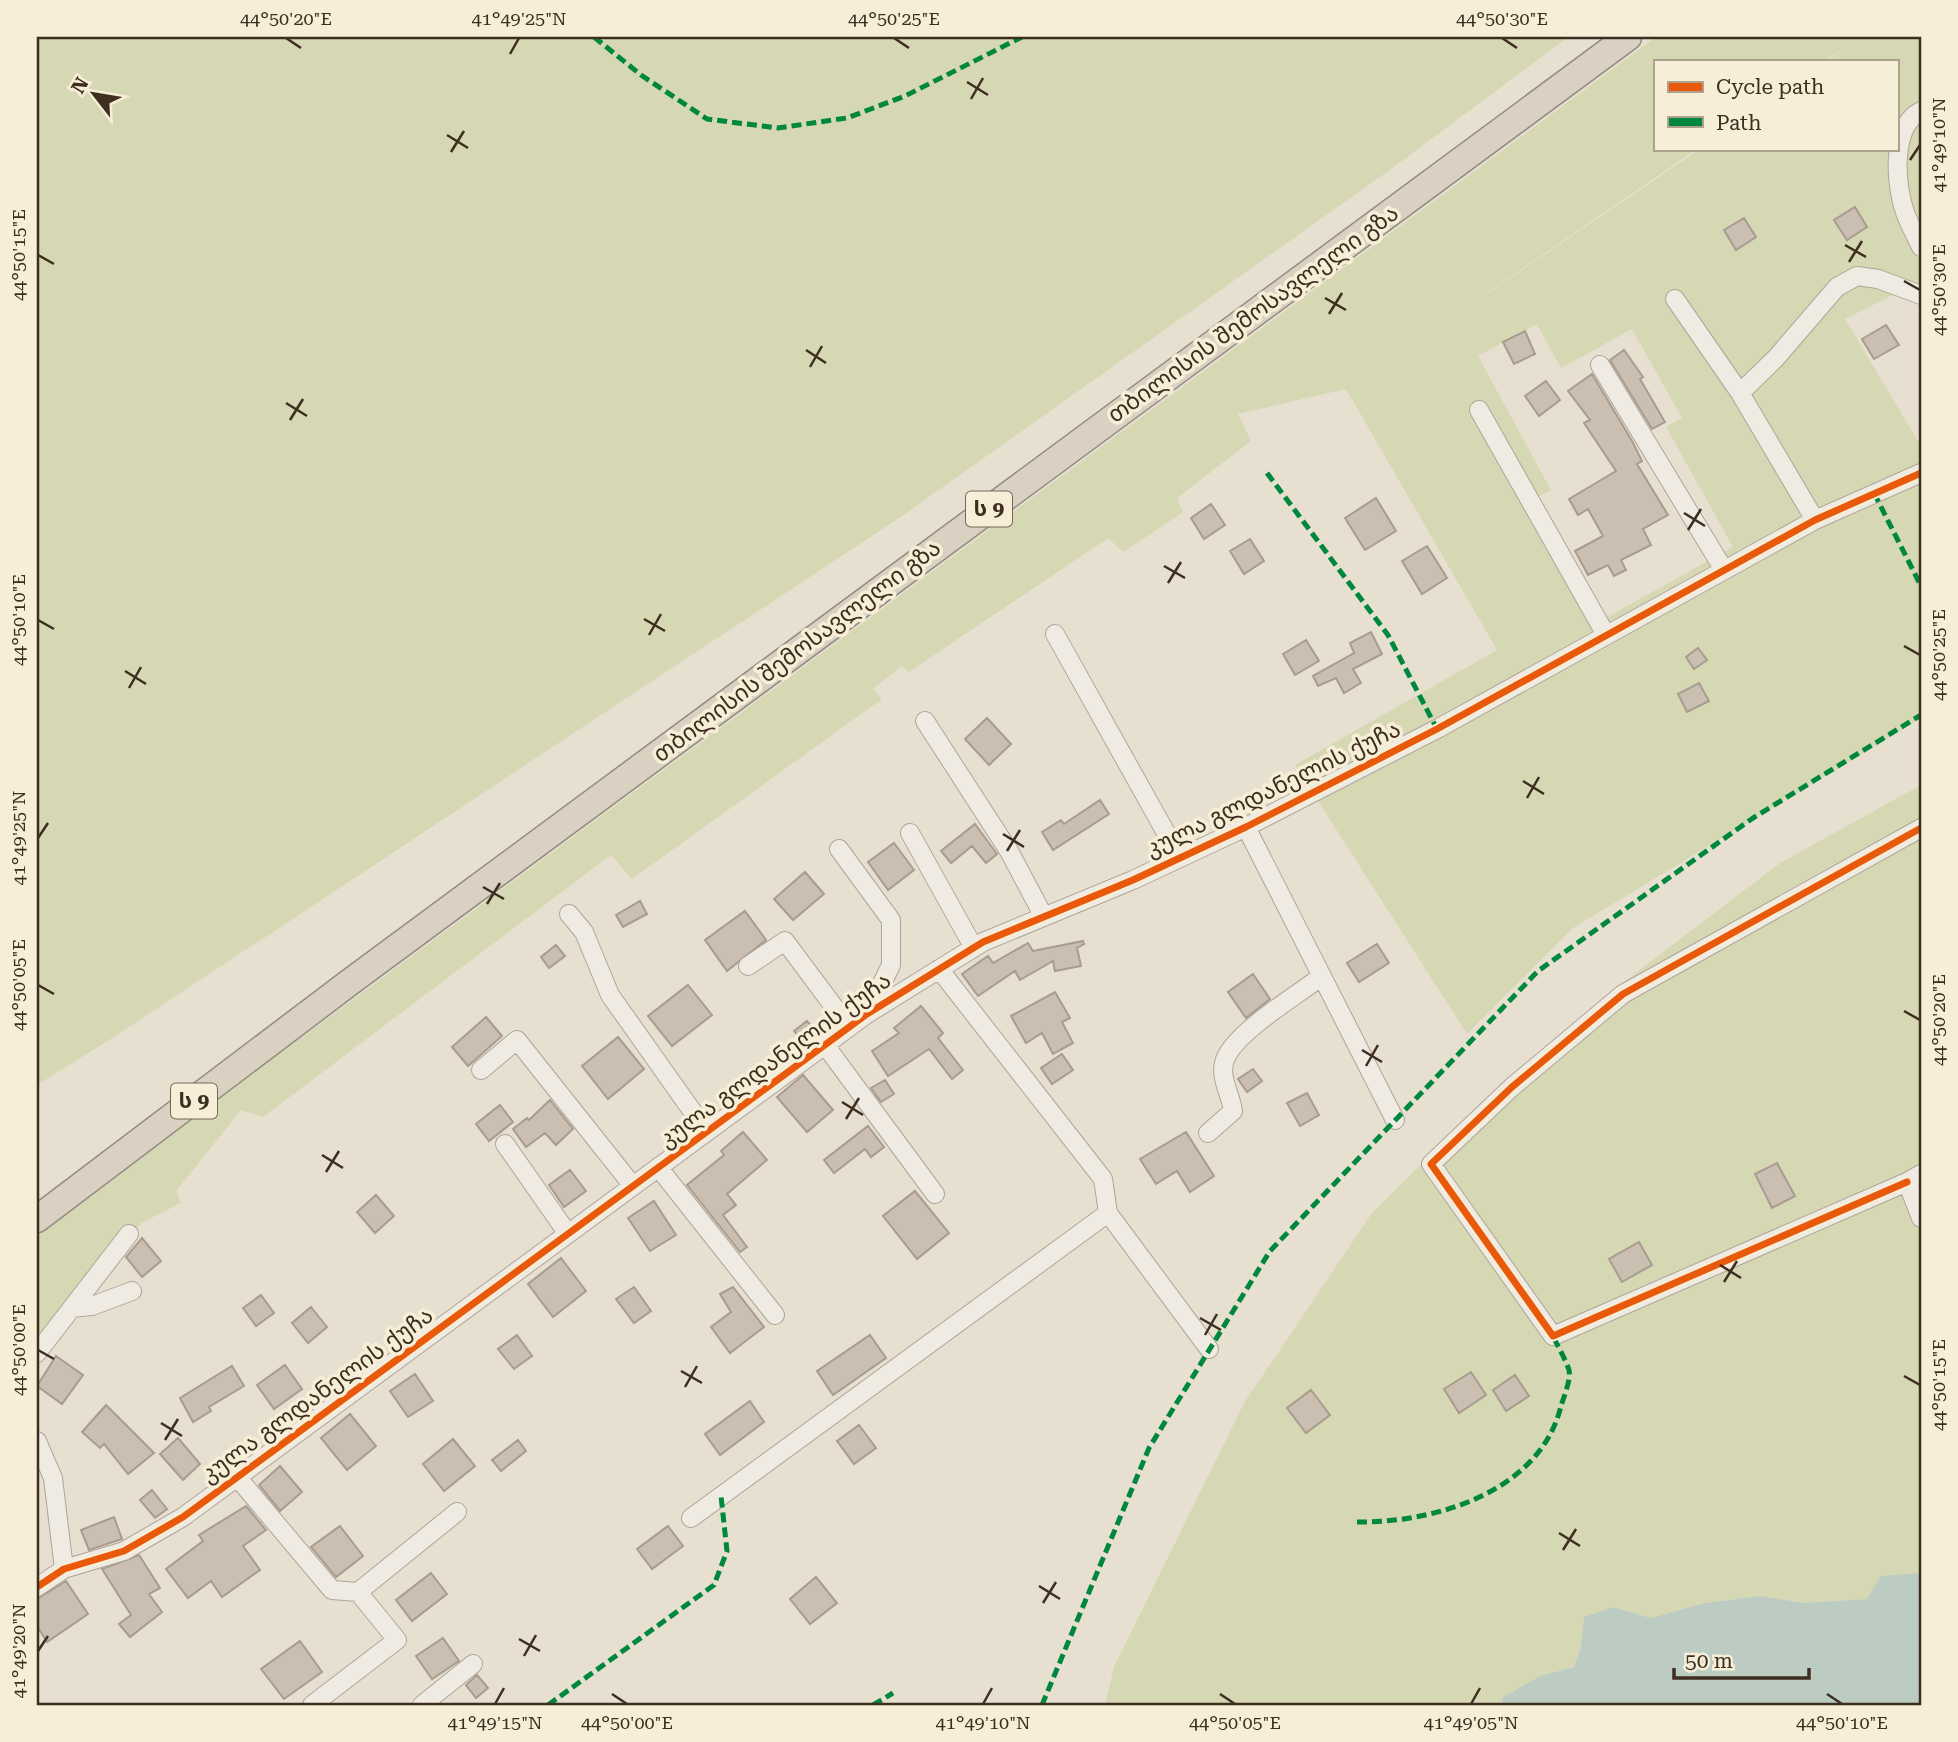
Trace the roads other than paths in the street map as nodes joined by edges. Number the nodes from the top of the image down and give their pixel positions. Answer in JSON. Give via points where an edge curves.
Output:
{"nodes":[{"id":1,"x":1628,"y":37,"type":"edge"},
{"id":2,"x":1921,"y":111,"type":"edge"},
{"id":3,"x":1921,"y":247,"type":"edge"},
{"id":4,"x":1921,"y":295,"type":"edge"},
{"id":5,"x":1675,"y":299,"type":"dead end"},
{"id":6,"x":1600,"y":366,"type":"dead end"},
{"id":7,"x":1740,"y":393,"type":"junction"},
{"id":8,"x":1479,"y":410,"type":"dead end"},
{"id":9,"x":1921,"y":473,"type":"edge"},
{"id":10,"x":1815,"y":520,"type":"junction"},
{"id":11,"x":1724,"y":570,"type":"junction"},
{"id":12,"x":1055,"y":634,"type":"dead end"},
{"id":13,"x":1606,"y":635,"type":"junction"},
{"id":14,"x":925,"y":721,"type":"dead end"},
{"id":15,"x":1246,"y":827,"type":"junction"},
{"id":16,"x":1921,"y":828,"type":"edge"},
{"id":17,"x":910,"y":833,"type":"dead end"},
{"id":18,"x":839,"y":849,"type":"dead end"},
{"id":19,"x":1180,"y":858,"type":"junction"},
{"id":20,"x":569,"y":914,"type":"dead end"},
{"id":21,"x":1044,"y":917,"type":"junction"},
{"id":22,"x":974,"y":948,"type":"junction"},
{"id":23,"x":748,"y":965,"type":"dead end"},
{"id":24,"x":939,"y":969,"type":"junction"},
{"id":25,"x":1322,"y":976,"type":"junction"},
{"id":26,"x":867,"y":1014,"type":"junction"},
{"id":27,"x":849,"y":1027,"type":"junction"},
{"id":28,"x":825,"y":1045,"type":"junction"},
{"id":29,"x":481,"y":1070,"type":"dead end"},
{"id":30,"x":1395,"y":1120,"type":"dead end"},
{"id":31,"x":707,"y":1132,"type":"junction"},
{"id":32,"x":1209,"y":1133,"type":"dead end"},
{"id":33,"x":505,"y":1144,"type":"dead end"},
{"id":34,"x":659,"y":1167,"type":"junction"},
{"id":35,"x":1914,"y":1178,"type":"edge"},
{"id":36,"x":633,"y":1186,"type":"junction"},
{"id":37,"x":935,"y":1194,"type":"dead end"},
{"id":38,"x":1108,"y":1213,"type":"junction"},
{"id":39,"x":1921,"y":1218,"type":"edge"},
{"id":40,"x":37,"y":1219,"type":"edge"},
{"id":41,"x":129,"y":1234,"type":"dead end"},
{"id":42,"x":568,"y":1234,"type":"junction"},
{"id":43,"x":132,"y":1291,"type":"dead end"},
{"id":44,"x":72,"y":1308,"type":"junction"},
{"id":45,"x":775,"y":1315,"type":"dead end"},
{"id":46,"x":1209,"y":1349,"type":"dead end"},
{"id":47,"x":37,"y":1353,"type":"edge"},
{"id":48,"x":37,"y":1441,"type":"edge"},
{"id":49,"x":237,"y":1477,"type":"junction"},
{"id":50,"x":457,"y":1512,"type":"dead end"},
{"id":51,"x":691,"y":1518,"type":"dead end"},
{"id":52,"x":64,"y":1569,"type":"junction"},
{"id":53,"x":37,"y":1587,"type":"edge"},
{"id":54,"x":358,"y":1592,"type":"junction"},
{"id":55,"x":472,"y":1664,"type":"dead end"},
{"id":56,"x":312,"y":1705,"type":"edge"},
{"id":57,"x":422,"y":1705,"type":"edge"}],
"edges":[{"from":1,"to":40,"type":"highway","name":"თბილისის შემოსავლელი გზა","number":"ს 9","via":[[350,982]]},
{"from":2,"to":3,"type":"street","via":[[1911,116],[1900,135],[1898,160],[1904,210]]},
{"from":4,"to":7,"type":"street","via":[[1857,276],[1838,287]]},
{"from":5,"to":7,"type":"street"},
{"from":6,"to":11,"type":"street"},
{"from":7,"to":10,"type":"street"},
{"from":8,"to":13,"type":"street"},
{"from":9,"to":10,"type":"street","name":"კულა გლდანელის ქუჩა"},
{"from":10,"to":11,"type":"street","name":"კულა გლდანელის ქუჩა"},
{"from":11,"to":13,"type":"street","name":"კულა გლდანელის ქუჩა"},
{"from":12,"to":19,"type":"street"},
{"from":13,"to":15,"type":"street","name":"კულა გლდანელის ქუჩა"},
{"from":14,"to":21,"type":"street","via":[[1009,851]]},
{"from":15,"to":19,"type":"street","name":"კულა გლდანელის ქუჩა"},
{"from":15,"to":25,"type":"street"},
{"from":16,"to":35,"type":"street","via":[[1623,994],[1512,1087],[1431,1164],[1553,1336]]},
{"from":17,"to":22,"type":"street"},
{"from":18,"to":26,"type":"street","via":[[891,920],[891,965]]},
{"from":19,"to":21,"type":"street","name":"კულა გლდანელის ქუჩა"},
{"from":20,"to":31,"type":"street","via":[[584,932],[610,995]]},
{"from":21,"to":22,"type":"street","name":"კულა გლდანელის ქუჩა"},
{"from":22,"to":24,"type":"street","name":"კულა გლდანელის ქუჩა"},
{"from":23,"to":27,"type":"street","via":[[785,942]]},
{"from":24,"to":26,"type":"street","name":"კულა გლდანელის ქუჩა"},
{"from":24,"to":38,"type":"street","via":[[1102,1179]]},
{"from":25,"to":30,"type":"street"},
{"from":25,"to":32,"type":"street","via":[[1234,1045],[1224,1061],[1223,1077],[1233,1111]]},
{"from":26,"to":27,"type":"street","name":"კულა გლდანელის ქუჩა"},
{"from":27,"to":28,"type":"street","name":"კულა გლდანელის ქუჩა"},
{"from":28,"to":31,"type":"street","name":"კულა გლდანელის ქუჩა"},
{"from":28,"to":37,"type":"street"},
{"from":29,"to":36,"type":"street","via":[[517,1040]]},
{"from":31,"to":34,"type":"street","name":"კულა გლდანელის ქუჩა"},
{"from":33,"to":42,"type":"street"},
{"from":34,"to":36,"type":"street","name":"კულა გლდანელის ქუჩა"},
{"from":34,"to":45,"type":"street"},
{"from":35,"to":39,"type":"street"},
{"from":36,"to":42,"type":"street","name":"კულა გლდანელის ქუჩა"},
{"from":38,"to":46,"type":"street"},
{"from":38,"to":51,"type":"street"},
{"from":41,"to":44,"type":"street"},
{"from":42,"to":49,"type":"street","name":"კულა გლდანელის ქუჩა"},
{"from":43,"to":44,"type":"street","via":[[92,1306]]},
{"from":44,"to":47,"type":"street"},
{"from":48,"to":52,"type":"street","via":[[53,1478]]},
{"from":49,"to":52,"type":"street","name":"კულა გლდანელის ქუჩა","via":[[183,1517],[124,1551]]},
{"from":49,"to":54,"type":"street","via":[[332,1590]]},
{"from":50,"to":54,"type":"street"},
{"from":52,"to":53,"type":"street","name":"კულა გლდანელის ქუჩა"},
{"from":54,"to":56,"type":"street","via":[[397,1640]]},
{"from":55,"to":57,"type":"street"}]}
